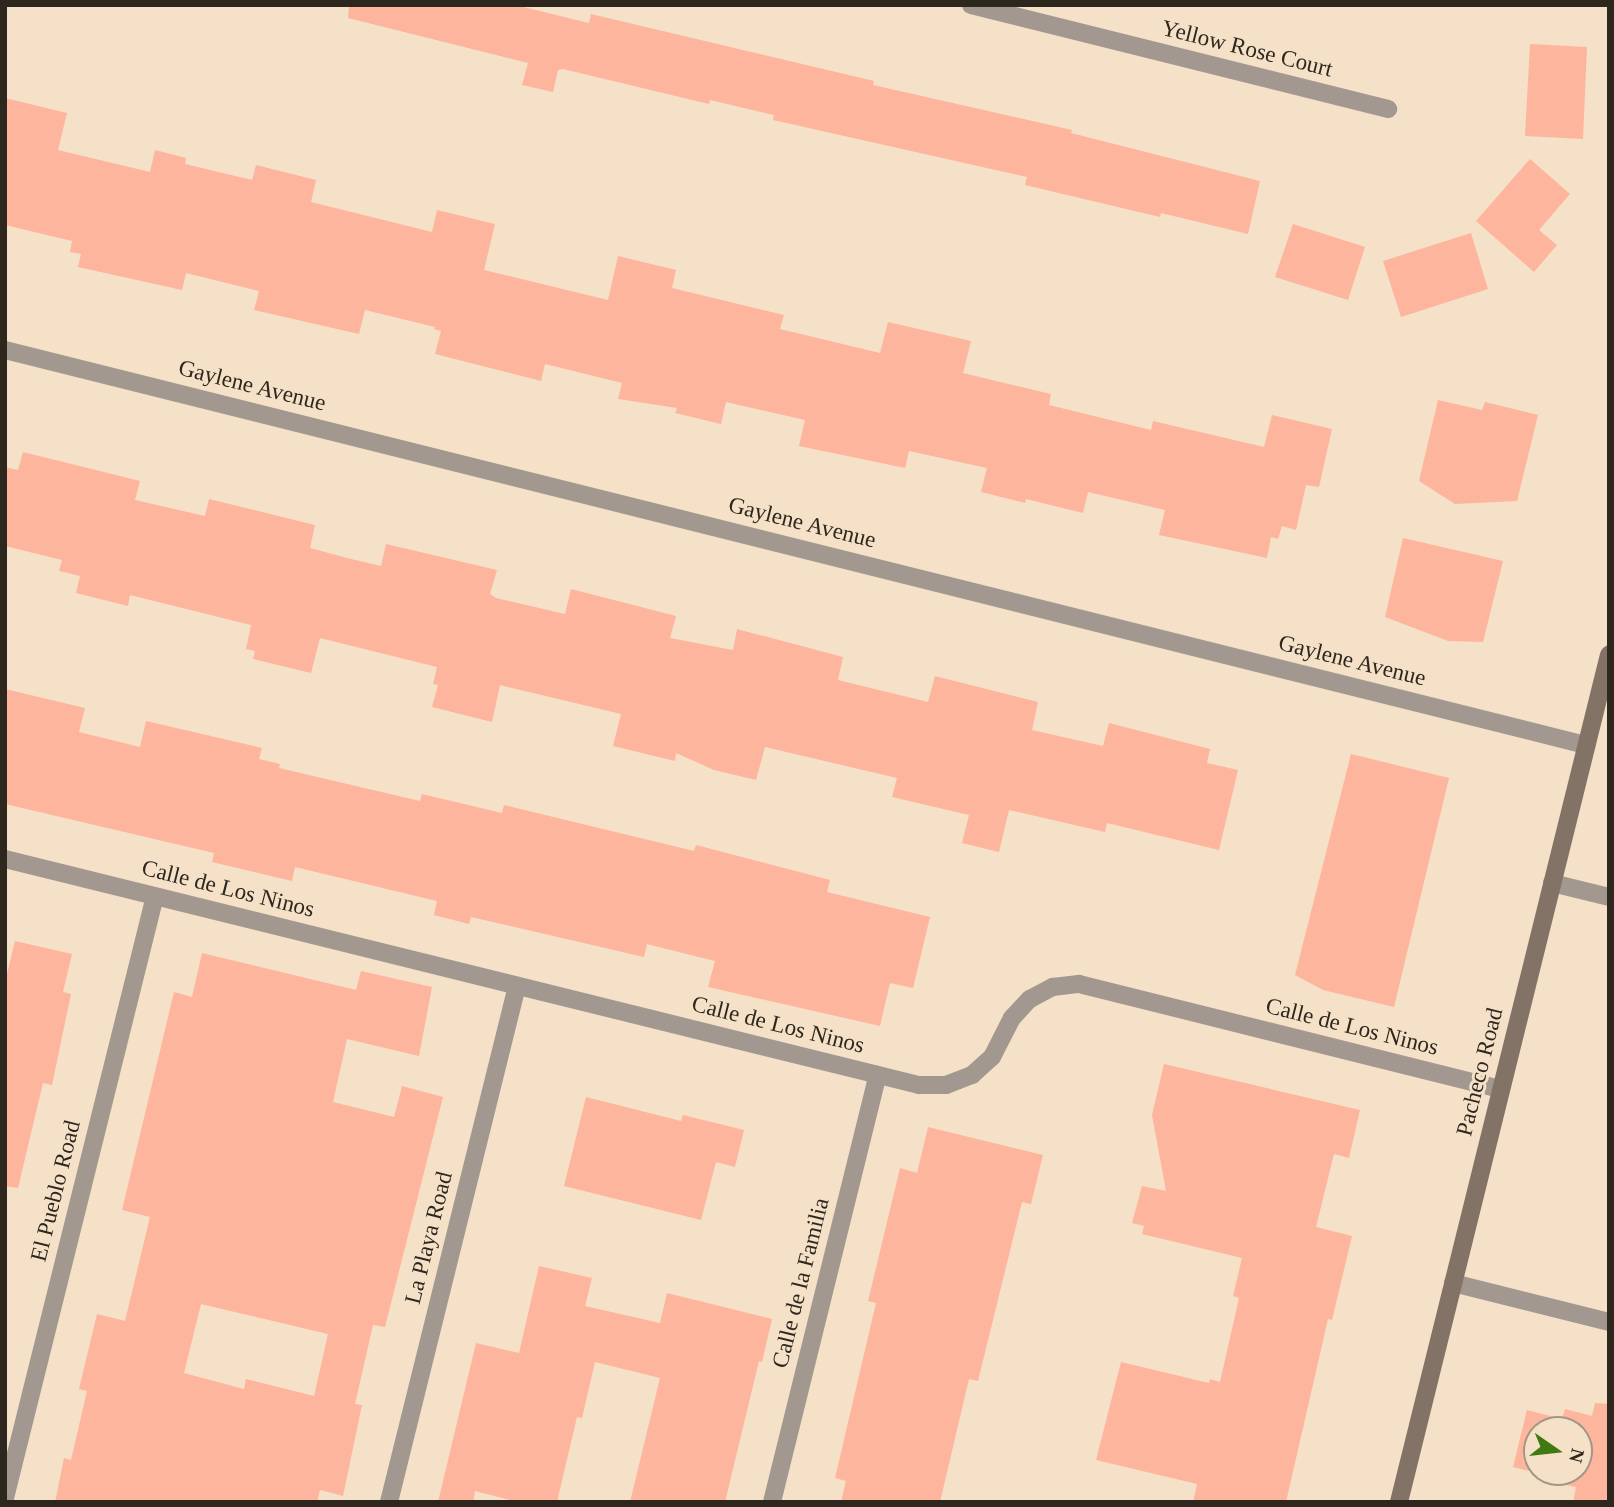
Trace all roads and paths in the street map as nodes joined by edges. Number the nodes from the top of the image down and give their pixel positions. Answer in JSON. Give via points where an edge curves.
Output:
{"nodes":[{"id":1,"x":971,"y":5,"type":"edge"},
{"id":2,"x":1388,"y":109,"type":"dead end"},
{"id":3,"x":5,"y":350,"type":"edge"},
{"id":4,"x":1609,"y":655,"type":"edge"},
{"id":5,"x":1586,"y":745,"type":"junction"},
{"id":6,"x":5,"y":859,"type":"edge"},
{"id":7,"x":1552,"y":883,"type":"junction"},
{"id":8,"x":155,"y":896,"type":"junction"},
{"id":9,"x":1609,"y":897,"type":"edge"},
{"id":10,"x":517,"y":986,"type":"junction"},
{"id":11,"x":878,"y":1075,"type":"junction"},
{"id":12,"x":1501,"y":1089,"type":"junction"},
{"id":13,"x":1453,"y":1283,"type":"junction"},
{"id":14,"x":1609,"y":1322,"type":"edge"},
{"id":15,"x":5,"y":1498,"type":"edge"},
{"id":16,"x":389,"y":1502,"type":"edge"},
{"id":17,"x":772,"y":1502,"type":"edge"},
{"id":18,"x":1399,"y":1502,"type":"edge"}],
"edges":[{"from":1,"to":2,"type":"street","name":"Yellow Rose Court"},
{"from":3,"to":5,"type":"street","name":"Gaylene Avenue"},
{"from":4,"to":5,"type":"street","name":"Pacheco Road"},
{"from":5,"to":7,"type":"street","name":"Pacheco Road"},
{"from":6,"to":8,"type":"street","name":"Calle de Los Ninos"},
{"from":7,"to":9,"type":"street"},
{"from":7,"to":12,"type":"street","name":"Pacheco Road"},
{"from":8,"to":10,"type":"street","name":"Calle de Los Ninos"},
{"from":8,"to":15,"type":"street","name":"El Pueblo Road"},
{"from":10,"to":11,"type":"street","name":"Calle de Los Ninos"},
{"from":10,"to":16,"type":"street","name":"La Playa Road"},
{"from":11,"to":12,"type":"street","name":"Calle de Los Ninos","via":[[919,1085],[946,1085],[972,1074],[992,1057],[1012,1018],[1030,999],[1053,988],[1079,984]]},
{"from":11,"to":17,"type":"street","name":"Calle de la Familia"},
{"from":12,"to":13,"type":"street","name":"Pacheco Road"},
{"from":13,"to":14,"type":"street"},
{"from":13,"to":18,"type":"street","name":"Pacheco Road"}]}
